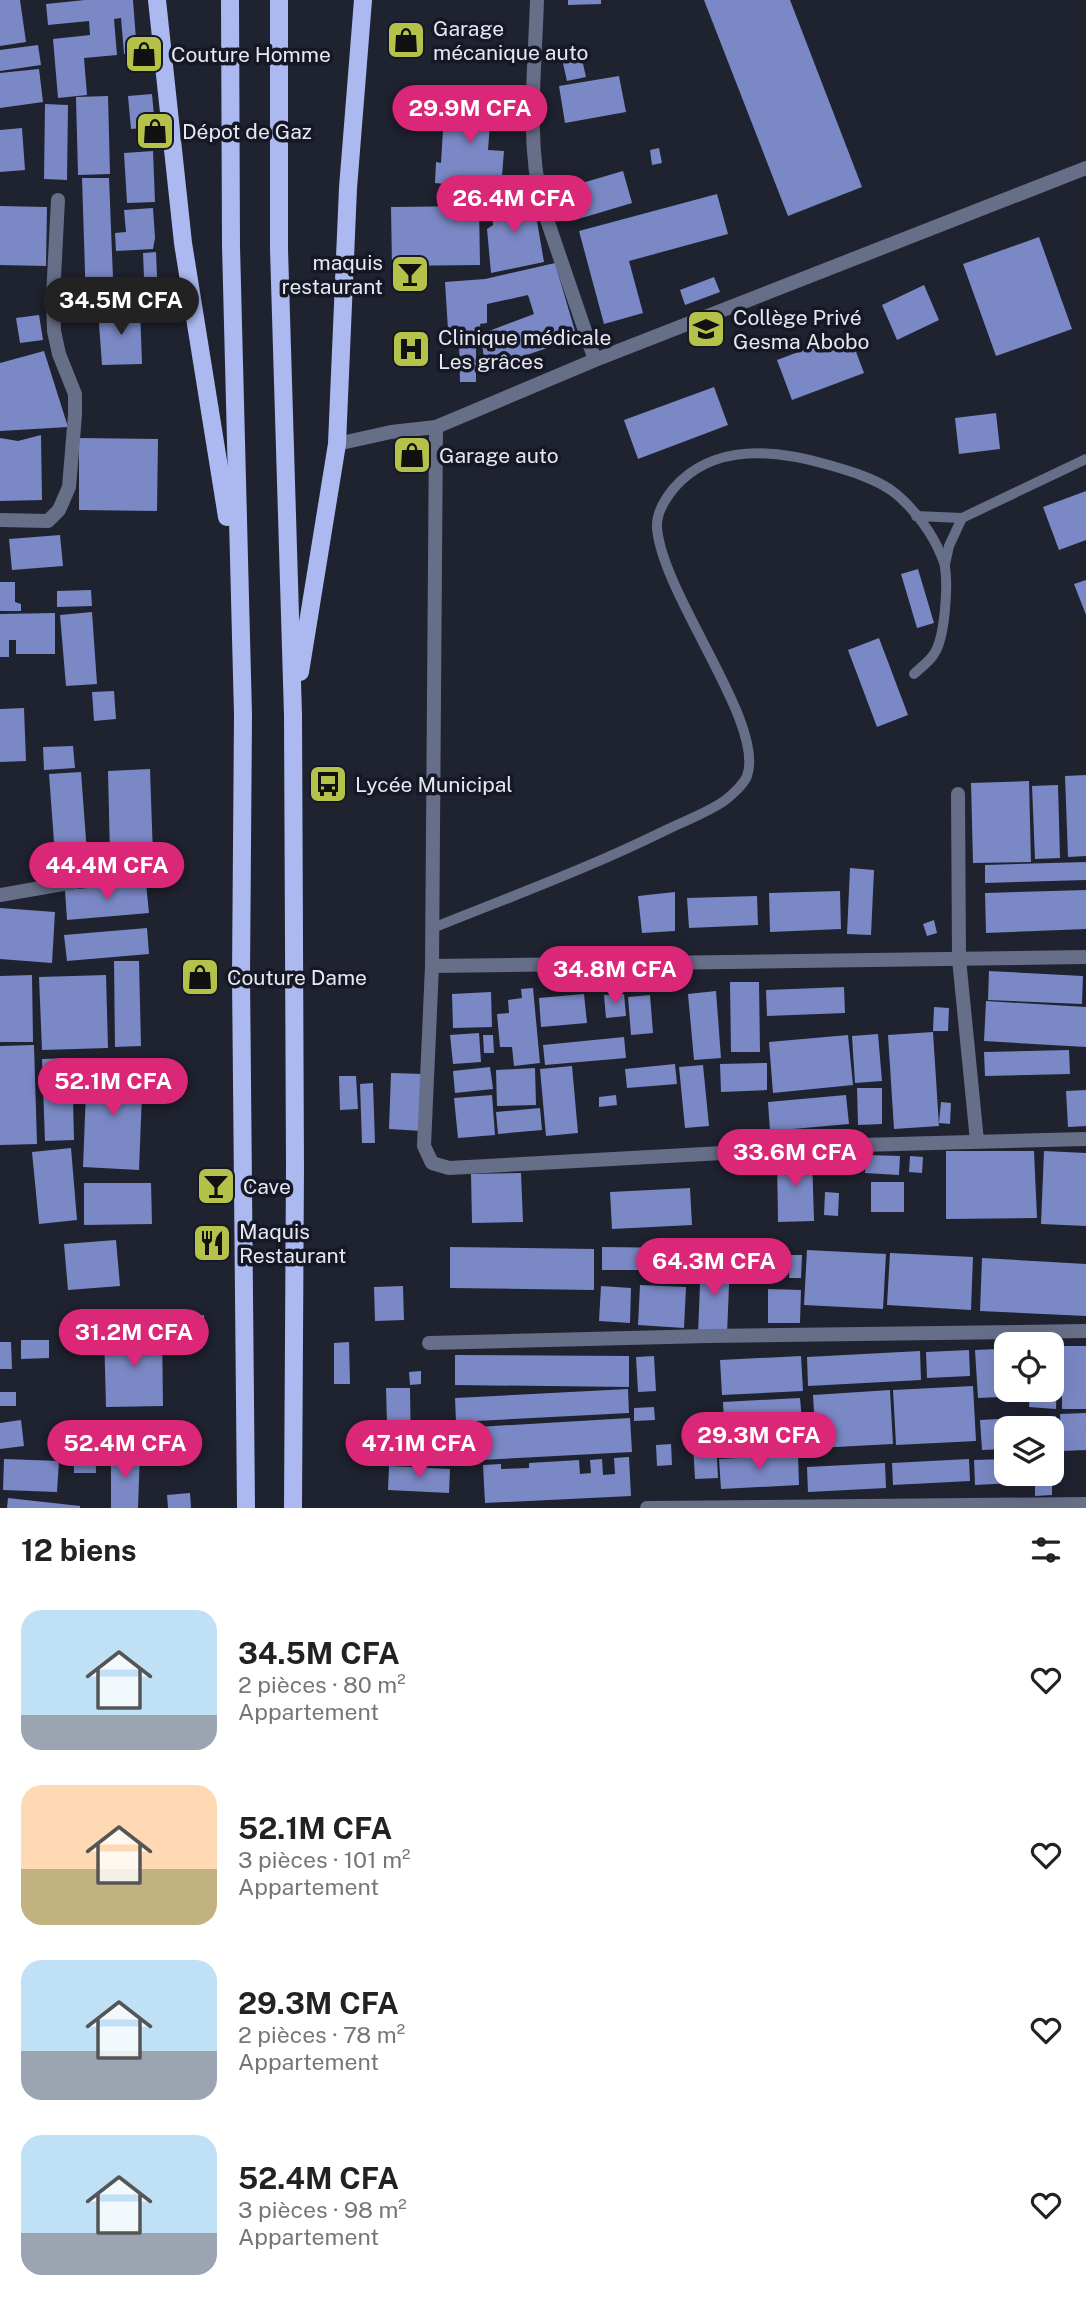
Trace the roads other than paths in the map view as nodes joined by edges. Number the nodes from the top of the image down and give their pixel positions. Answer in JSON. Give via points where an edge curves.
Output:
{"nodes":[{"id":1,"x":157,"y":0,"type":"edge"},
{"id":2,"x":230,"y":0,"type":"edge"},
{"id":3,"x":279,"y":0,"type":"edge"},
{"id":4,"x":363,"y":0,"type":"edge"},
{"id":5,"x":537,"y":0,"type":"edge"},
{"id":6,"x":1086,"y":168,"type":"edge"},
{"id":7,"x":58,"y":201,"type":"dead end"},
{"id":8,"x":594,"y":360,"type":"junction"},
{"id":9,"x":436,"y":427,"type":"junction"},
{"id":10,"x":337,"y":444,"type":"junction"},
{"id":11,"x":1086,"y":460,"type":"edge"},
{"id":12,"x":916,"y":516,"type":"junction"},
{"id":13,"x":961,"y":518,"type":"junction"},
{"id":14,"x":0,"y":520,"type":"edge"},
{"id":15,"x":945,"y":564,"type":"junction"},
{"id":16,"x":238,"y":581,"type":"junction"},
{"id":17,"x":914,"y":674,"type":"dead end"},
{"id":18,"x":293,"y":715,"type":"junction"},
{"id":19,"x":958,"y":794,"type":"dead end"},
{"id":20,"x":144,"y":870,"type":"dead end"},
{"id":21,"x":0,"y":895,"type":"edge"},
{"id":22,"x":432,"y":928,"type":"junction"},
{"id":23,"x":1086,"y":957,"type":"edge"},
{"id":24,"x":959,"y":959,"type":"junction"},
{"id":25,"x":432,"y":966,"type":"junction"},
{"id":26,"x":1086,"y":1139,"type":"edge"},
{"id":27,"x":977,"y":1141,"type":"junction"},
{"id":28,"x":1086,"y":1331,"type":"edge"},
{"id":29,"x":429,"y":1343,"type":"dead end"},
{"id":30,"x":1086,"y":1504,"type":"edge"},
{"id":31,"x":246,"y":1508,"type":"edge"},
{"id":32,"x":293,"y":1508,"type":"edge"},
{"id":33,"x":647,"y":1508,"type":"edge"}],
"edges":[{"from":1,"to":16,"type":"main road","via":[[183,243]]},
{"from":2,"to":16,"type":"main road"},
{"from":3,"to":18,"type":"main road","via":[[279,249]]},
{"from":4,"to":10,"type":"main road","via":[[348,188]]},
{"from":5,"to":8,"type":"street","via":[[536,181]]},
{"from":6,"to":8,"type":"street"},
{"from":7,"to":14,"type":"street","via":[[54,331],[75,394],[69,487],[59,510],[48,521]]},
{"from":8,"to":9,"type":"street"},
{"from":9,"to":10,"type":"street"},
{"from":9,"to":22,"type":"street"},
{"from":10,"to":18,"type":"main road"},
{"from":11,"to":13,"type":"lane"},
{"from":12,"to":13,"type":"lane"},
{"from":12,"to":15,"type":"lane"},
{"from":12,"to":22,"type":"lane","via":[[891,491],[852,471],[793,455],[745,452],[710,461],[684,477],[664,500],[657,525],[662,557],[740,718],[750,751],[746,778],[725,800],[619,854]]},
{"from":13,"to":15,"type":"lane"},
{"from":15,"to":17,"type":"lane","via":[[944,622],[935,653]]},
{"from":16,"to":31,"type":"main road","via":[[243,715]]},
{"from":18,"to":32,"type":"main road"},
{"from":19,"to":24,"type":"street"},
{"from":20,"to":21,"type":"street"},
{"from":22,"to":25,"type":"street"},
{"from":23,"to":24,"type":"street"},
{"from":24,"to":25,"type":"street"},
{"from":24,"to":27,"type":"street"},
{"from":25,"to":27,"type":"street","via":[[424,1146],[432,1163],[449,1168],[786,1147]]},
{"from":26,"to":27,"type":"street"},
{"from":28,"to":29,"type":"street"},
{"from":30,"to":33,"type":"street"}]}
